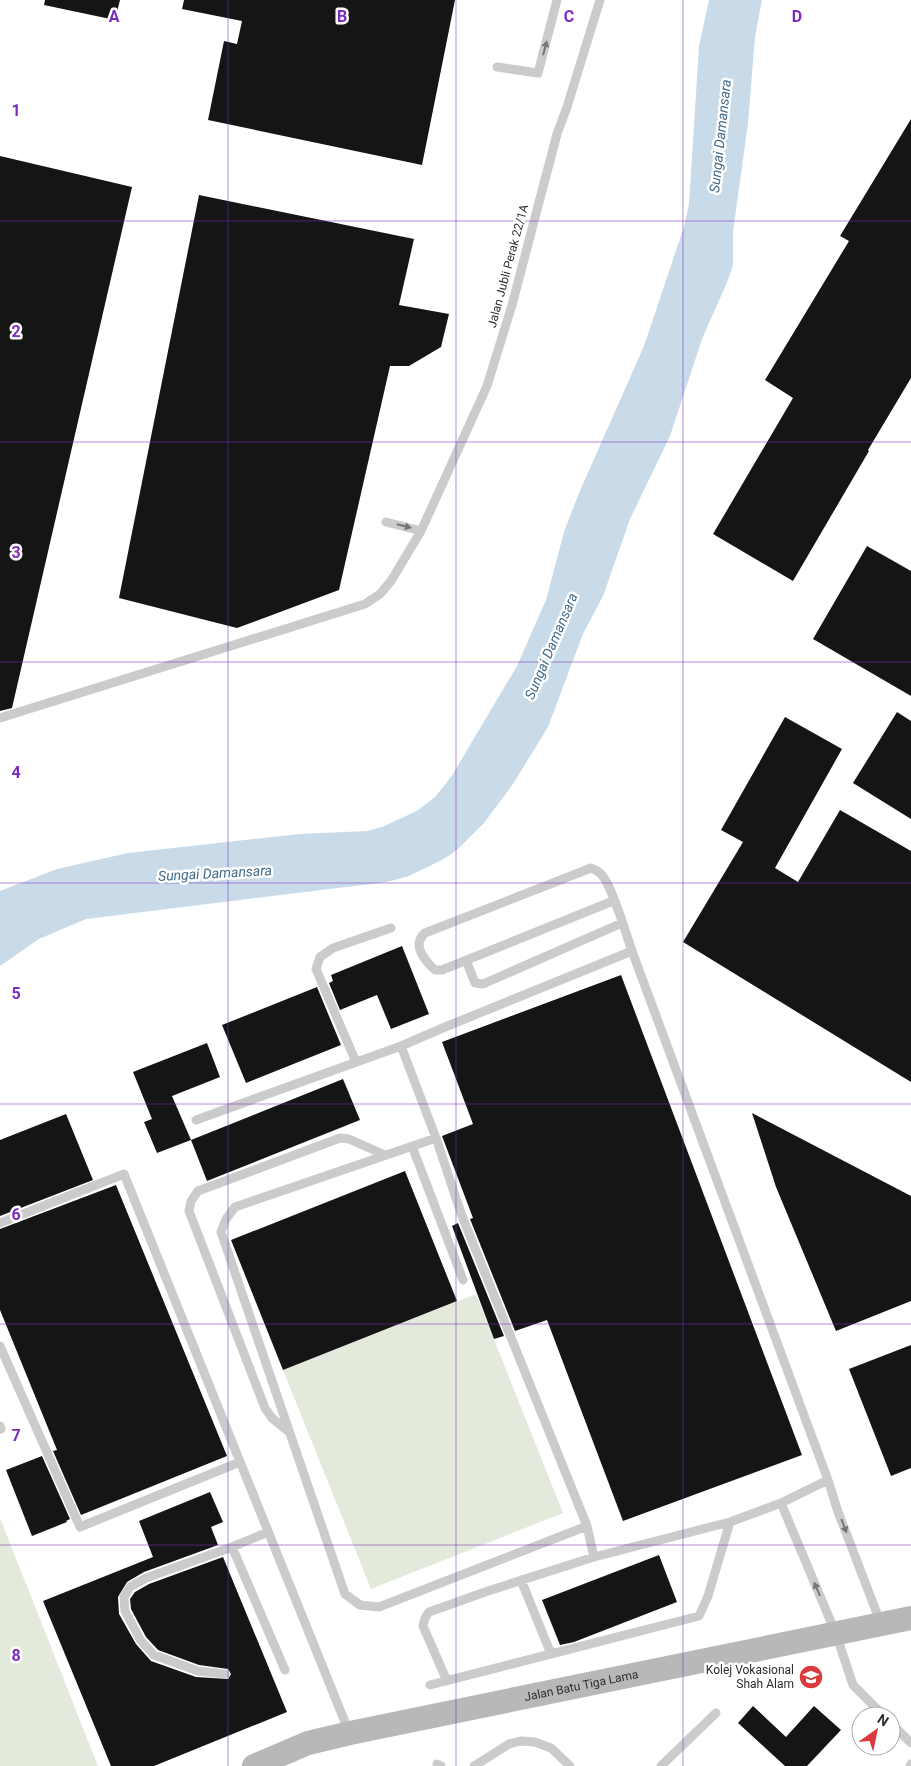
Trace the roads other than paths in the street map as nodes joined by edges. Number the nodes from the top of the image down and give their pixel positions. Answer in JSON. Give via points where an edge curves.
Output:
{"nodes":[{"id":1,"x":558,"y":0,"type":"edge"},
{"id":2,"x":600,"y":0,"type":"edge"},
{"id":3,"x":498,"y":67,"type":"dead end"},
{"id":4,"x":386,"y":522,"type":"dead end"},
{"id":5,"x":422,"y":531,"type":"junction"},
{"id":6,"x":0,"y":718,"type":"edge"},
{"id":7,"x":613,"y":901,"type":"junction"},
{"id":8,"x":622,"y":923,"type":"junction"},
{"id":9,"x":390,"y":928,"type":"dead end"},
{"id":10,"x":632,"y":951,"type":"junction"},
{"id":11,"x":466,"y":960,"type":"junction"},
{"id":12,"x":401,"y":1046,"type":"junction"},
{"id":13,"x":356,"y":1062,"type":"junction"},
{"id":14,"x":196,"y":1120,"type":"dead end"},
{"id":15,"x":436,"y":1138,"type":"junction"},
{"id":16,"x":412,"y":1146,"type":"junction"},
{"id":17,"x":385,"y":1155,"type":"junction"},
{"id":18,"x":0,"y":1223,"type":"edge"},
{"id":19,"x":463,"y":1280,"type":"dead end"},
{"id":20,"x":0,"y":1346,"type":"edge"},
{"id":21,"x":290,"y":1432,"type":"junction"},
{"id":22,"x":240,"y":1462,"type":"junction"},
{"id":23,"x":828,"y":1480,"type":"junction"},
{"id":24,"x":781,"y":1503,"type":"junction"},
{"id":25,"x":730,"y":1522,"type":"junction"},
{"id":26,"x":587,"y":1526,"type":"junction"},
{"id":27,"x":268,"y":1532,"type":"junction"},
{"id":28,"x":232,"y":1547,"type":"junction"},
{"id":29,"x":594,"y":1557,"type":"junction"},
{"id":30,"x":521,"y":1580,"type":"junction"},
{"id":31,"x":911,"y":1618,"type":"edge"},
{"id":32,"x":881,"y":1624,"type":"junction"},
{"id":33,"x":836,"y":1634,"type":"junction"},
{"id":34,"x":552,"y":1654,"type":"junction"},
{"id":35,"x":285,"y":1670,"type":"dead end"},
{"id":36,"x":225,"y":1674,"type":"dead end"},
{"id":37,"x":447,"y":1681,"type":"junction"},
{"id":38,"x":430,"y":1685,"type":"dead end"},
{"id":39,"x":874,"y":1706,"type":"edge"},
{"id":40,"x":716,"y":1713,"type":"dead end"},
{"id":41,"x":350,"y":1733,"type":"junction"},
{"id":42,"x":901,"y":1733,"type":"edge"},
{"id":43,"x":911,"y":1743,"type":"edge"},
{"id":44,"x":254,"y":1766,"type":"edge"},
{"id":45,"x":474,"y":1766,"type":"edge"},
{"id":46,"x":570,"y":1766,"type":"edge"},
{"id":47,"x":662,"y":1766,"type":"edge"}],
"edges":[{"from":3,"to":1,"type":"lane","one_way":true,"via":[[538,73]]},
{"from":2,"to":5,"type":"lane","name":"Jalan Jubli Perak 22/1A","via":[[556,134],[512,305],[487,386]]},
{"from":4,"to":5,"type":"lane","one_way":true},
{"from":5,"to":6,"type":"lane","name":"Jalan Jubli Perak 22/1A","via":[[391,581],[365,604]]},
{"from":7,"to":8,"type":"lane"},
{"from":7,"to":11,"type":"lane"},
{"from":7,"to":11,"type":"lane","via":[[600,872],[591,868],[421,937],[422,955],[435,970]]},
{"from":8,"to":10,"type":"lane"},
{"from":8,"to":11,"type":"lane","via":[[483,984],[475,983]]},
{"from":9,"to":13,"type":"lane","via":[[333,948],[320,957],[316,969]]},
{"from":10,"to":12,"type":"lane"},
{"from":10,"to":23,"type":"lane"},
{"from":12,"to":13,"type":"lane"},
{"from":12,"to":15,"type":"lane"},
{"from":13,"to":14,"type":"lane"},
{"from":15,"to":16,"type":"lane"},
{"from":15,"to":26,"type":"lane","via":[[462,1216]]},
{"from":16,"to":17,"type":"lane"},
{"from":16,"to":19,"type":"lane"},
{"from":17,"to":21,"type":"lane","via":[[235,1207],[221,1232]]},
{"from":17,"to":21,"type":"lane","via":[[340,1138],[198,1192],[191,1201],[190,1211],[265,1408]]},
{"from":18,"to":22,"type":"lane","via":[[124,1174]]},
{"from":20,"to":22,"type":"lane","via":[[80,1527]]},
{"from":21,"to":26,"type":"lane","via":[[345,1594],[360,1605],[379,1607]]},
{"from":22,"to":27,"type":"lane"},
{"from":23,"to":24,"type":"lane"},
{"from":23,"to":32,"type":"lane","one_way":true},
{"from":24,"to":25,"type":"lane"},
{"from":33,"to":24,"type":"lane","one_way":true},
{"from":25,"to":29,"type":"lane"},
{"from":25,"to":34,"type":"lane","via":[[699,1616]]},
{"from":26,"to":29,"type":"lane"},
{"from":27,"to":28,"type":"lane"},
{"from":27,"to":41,"type":"lane"},
{"from":28,"to":35,"type":"lane"},
{"from":28,"to":36,"type":"lane","via":[[146,1578],[130,1587],[124,1597],[125,1611],[137,1634],[154,1654],[198,1671]]},
{"from":29,"to":30,"type":"lane"},
{"from":30,"to":34,"type":"lane"},
{"from":30,"to":37,"type":"lane","via":[[429,1612],[423,1626]]},
{"from":31,"to":32,"type":"main road","name":"Jalan Batu Tiga Lama"},
{"from":32,"to":33,"type":"main road","name":"Jalan Batu Tiga Lama"},
{"from":33,"to":39,"type":"lane","via":[[853,1685]]},
{"from":33,"to":41,"type":"main road","name":"Jalan Batu Tiga Lama"},
{"from":34,"to":37,"type":"lane"},
{"from":37,"to":38,"type":"lane"},
{"from":40,"to":47,"type":"lane"},
{"from":41,"to":44,"type":"main road","name":"Jalan Batu Tiga Lama","via":[[308,1743]]},
{"from":42,"to":43,"type":"lane"},
{"from":45,"to":46,"type":"lane","via":[[509,1744],[521,1741],[551,1748]]}]}
